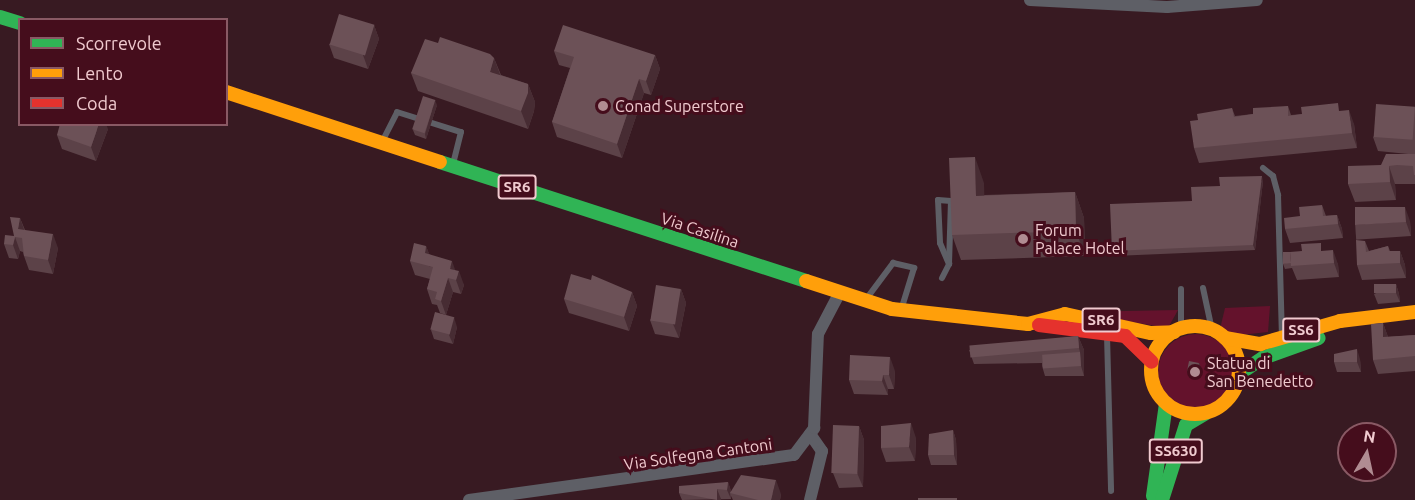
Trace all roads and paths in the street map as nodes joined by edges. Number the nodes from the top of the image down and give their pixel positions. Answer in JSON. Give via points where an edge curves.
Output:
{"nodes":[{"id":1,"x":1030,"y":0,"type":"edge"},
{"id":2,"x":1257,"y":0,"type":"edge"},
{"id":3,"x":1050,"y":1,"type":"edge"},
{"id":4,"x":0,"y":17,"type":"edge"},
{"id":5,"x":18,"y":22,"type":"edge"},
{"id":6,"x":228,"y":93,"type":"edge"},
{"id":7,"x":382,"y":143,"type":"junction"},
{"id":8,"x":452,"y":166,"type":"junction"},
{"id":9,"x":1263,"y":168,"type":"dead end"},
{"id":10,"x":949,"y":264,"type":"junction"},
{"id":11,"x":942,"y":278,"type":"dead end"},
{"id":12,"x":1203,"y":288,"type":"dead end"},
{"id":13,"x":1180,"y":290,"type":"dead end"},
{"id":14,"x":839,"y":294,"type":"junction"},
{"id":15,"x":866,"y":301,"type":"junction"},
{"id":16,"x":901,"y":311,"type":"junction"},
{"id":17,"x":1415,"y":312,"type":"edge"},
{"id":18,"x":1379,"y":316,"type":"junction"},
{"id":19,"x":1028,"y":324,"type":"junction"},
{"id":20,"x":1212,"y":330,"type":"junction"},
{"id":21,"x":1178,"y":331,"type":"junction"},
{"id":22,"x":1107,"y":334,"type":"junction"},
{"id":23,"x":1282,"y":336,"type":"junction"},
{"id":24,"x":1225,"y":338,"type":"junction"},
{"id":25,"x":1152,"y":362,"type":"junction"},
{"id":26,"x":1239,"y":374,"type":"junction"},
{"id":27,"x":1166,"y":403,"type":"junction"},
{"id":28,"x":1206,"y":413,"type":"junction"},
{"id":29,"x":810,"y":434,"type":"junction"},
{"id":30,"x":1111,"y":491,"type":"dead end"},
{"id":31,"x":469,"y":500,"type":"edge"},
{"id":32,"x":810,"y":500,"type":"edge"},
{"id":33,"x":1153,"y":500,"type":"edge"},
{"id":34,"x":1162,"y":500,"type":"edge"}],
"edges":[{"from":1,"to":3,"type":"street"},
{"from":2,"to":3,"type":"street","via":[[1199,6]]},
{"from":4,"to":5,"type":"main road"},
{"from":6,"to":7,"type":"main road","name":"Via Casilina","number":"SR6"},
{"from":7,"to":8,"type":"main road","name":"Via Casilina","number":"SR6"},
{"from":7,"to":8,"type":"lane","via":[[397,112],[461,132]]},
{"from":8,"to":14,"type":"main road","name":"Via Casilina","number":"SR6"},
{"from":9,"to":23,"type":"lane","via":[[1274,176],[1278,195]]},
{"from":10,"to":10,"type":"lane","via":[[951,201],[938,200],[940,243]]},
{"from":10,"to":11,"type":"lane"},
{"from":12,"to":20,"type":"lane"},
{"from":13,"to":21,"type":"lane"},
{"from":14,"to":15,"type":"main road","name":"Via Casilina","number":"SR6"},
{"from":14,"to":29,"type":"street","via":[[818,334]]},
{"from":15,"to":16,"type":"main road","name":"Via Casilina","number":"SR6"},
{"from":15,"to":16,"type":"lane","via":[[893,263],[914,268]]},
{"from":16,"to":19,"type":"main road","name":"Via Casilina","number":"SR6"},
{"from":17,"to":18,"type":"main road","number":"SS6"},
{"from":18,"to":23,"type":"main road","number":"SS6"},
{"from":18,"to":26,"type":"main road","number":"SS6","via":[[1283,350]]},
{"from":19,"to":21,"type":"main road","name":"Via Casilina","number":"SR6","via":[[1065,314],[1151,333]]},
{"from":19,"to":22,"type":"main road"},
{"from":20,"to":21,"type":"main road"},
{"from":20,"to":24,"type":"main road"},
{"from":21,"to":25,"type":"main road"},
{"from":22,"to":25,"type":"main road","via":[[1131,340]]},
{"from":22,"to":30,"type":"lane"},
{"from":23,"to":24,"type":"main road","number":"SS6","via":[[1260,344]]},
{"from":24,"to":26,"type":"main road"},
{"from":25,"to":27,"type":"main road","via":[[1154,384]]},
{"from":26,"to":28,"type":"main road","via":[[1232,394]]},
{"from":27,"to":28,"type":"main road","via":[[1192,414]]},
{"from":27,"to":33,"type":"main road","number":"SS630"},
{"from":28,"to":34,"type":"main road","number":"SS630","via":[[1186,425]]},
{"from":29,"to":31,"type":"street","name":"Via Solfegna Cantoni","via":[[794,455],[771,462]]},
{"from":29,"to":32,"type":"street","via":[[822,451]]}]}
